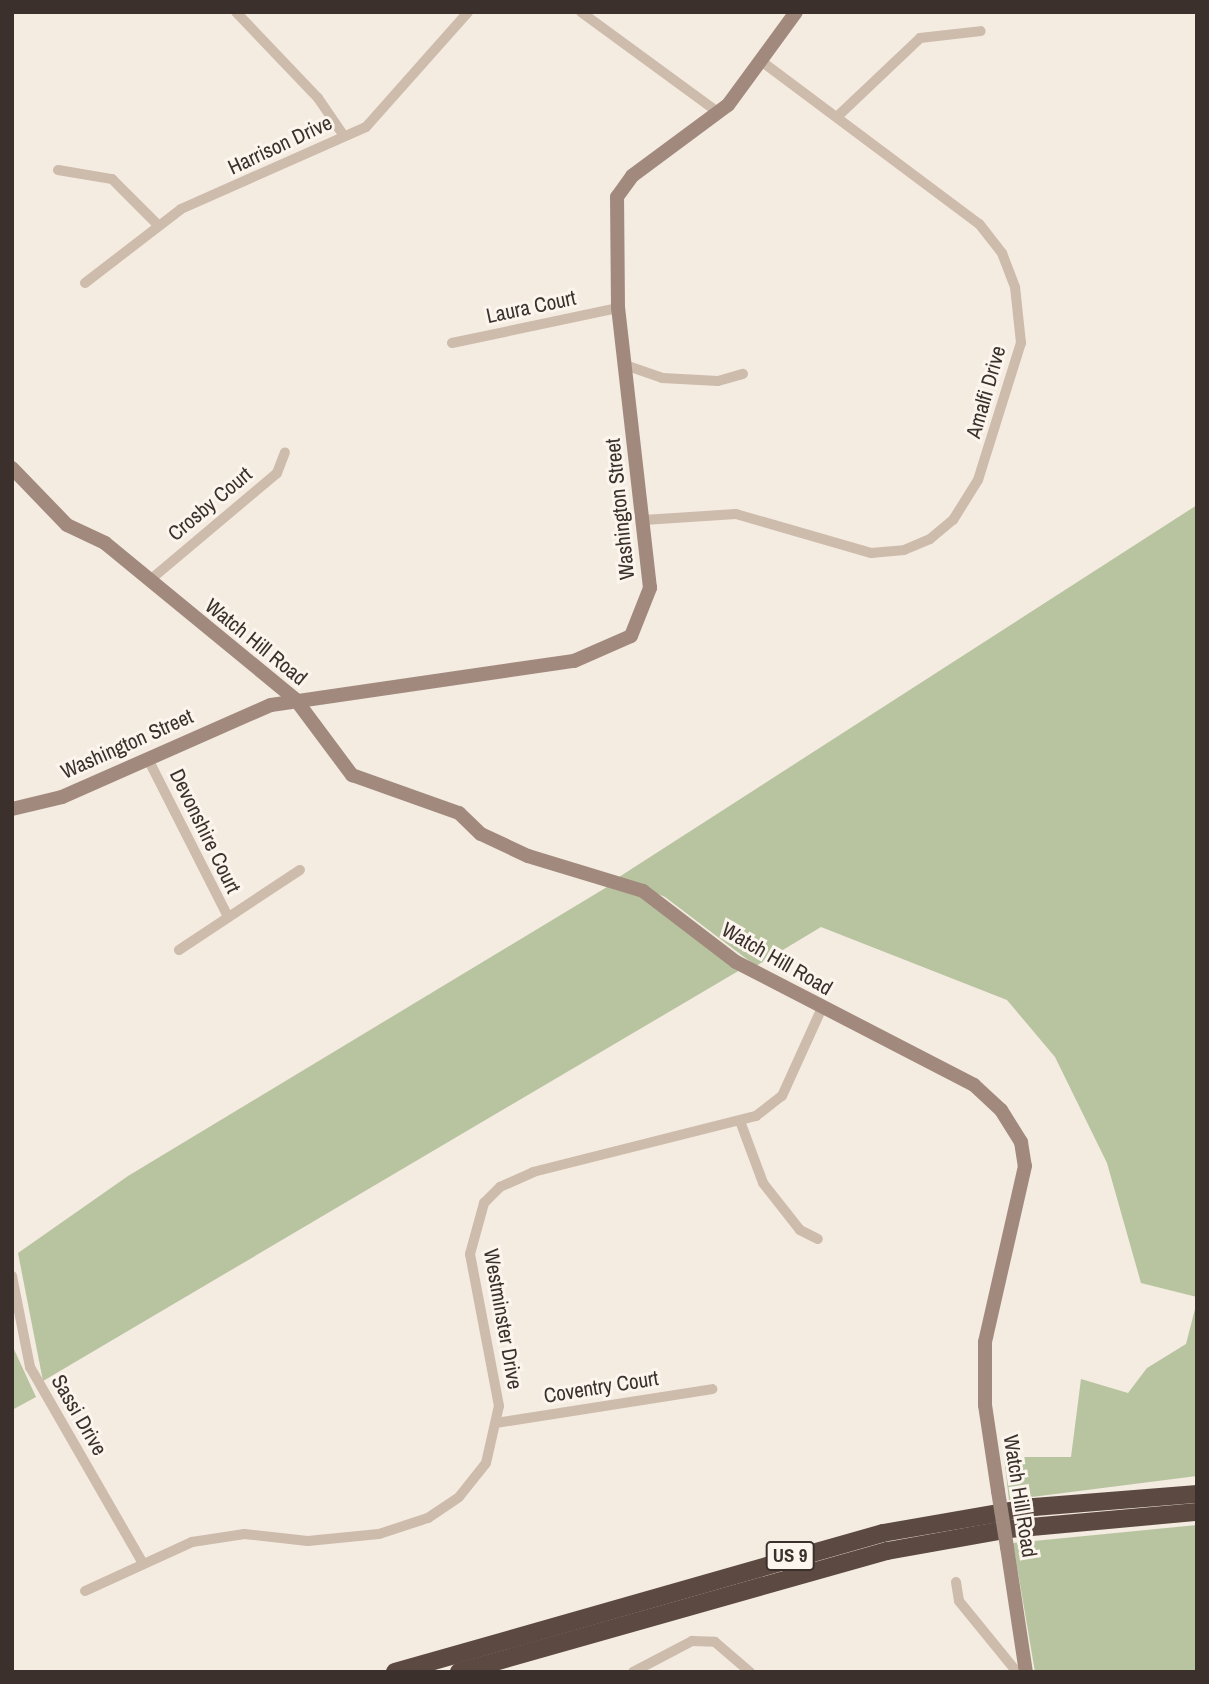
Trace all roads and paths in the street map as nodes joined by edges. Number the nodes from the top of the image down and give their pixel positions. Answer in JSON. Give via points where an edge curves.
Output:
{"nodes":[{"id":1,"x":236,"y":12,"type":"edge"},
{"id":2,"x":468,"y":12,"type":"edge"},
{"id":3,"x":581,"y":12,"type":"edge"},
{"id":4,"x":796,"y":12,"type":"edge"},
{"id":5,"x":981,"y":31,"type":"dead end"},
{"id":6,"x":761,"y":61,"type":"junction"},
{"id":7,"x":719,"y":113,"type":"junction"},
{"id":8,"x":840,"y":114,"type":"junction"},
{"id":9,"x":344,"y":136,"type":"junction"},
{"id":10,"x":58,"y":170,"type":"dead end"},
{"id":11,"x":156,"y":223,"type":"junction"},
{"id":12,"x":85,"y":283,"type":"dead end"},
{"id":13,"x":618,"y":308,"type":"junction"},
{"id":14,"x":452,"y":343,"type":"dead end"},
{"id":15,"x":625,"y":365,"type":"junction"},
{"id":16,"x":743,"y":374,"type":"dead end"},
{"id":17,"x":285,"y":452,"type":"dead end"},
{"id":18,"x":12,"y":468,"type":"edge"},
{"id":19,"x":644,"y":520,"type":"junction"},
{"id":20,"x":150,"y":580,"type":"junction"},
{"id":21,"x":296,"y":700,"type":"junction"},
{"id":22,"x":149,"y":761,"type":"junction"},
{"id":23,"x":12,"y":809,"type":"edge"},
{"id":24,"x":300,"y":870,"type":"dead end"},
{"id":25,"x":228,"y":918,"type":"junction"},
{"id":26,"x":178,"y":950,"type":"dead end"},
{"id":27,"x":821,"y":1010,"type":"junction"},
{"id":28,"x":740,"y":1121,"type":"junction"},
{"id":29,"x":818,"y":1239,"type":"dead end"},
{"id":30,"x":12,"y":1276,"type":"edge"},
{"id":31,"x":712,"y":1389,"type":"dead end"},
{"id":32,"x":496,"y":1423,"type":"junction"},
{"id":33,"x":1197,"y":1494,"type":"edge"},
{"id":34,"x":1197,"y":1512,"type":"edge"},
{"id":35,"x":142,"y":1562,"type":"junction"},
{"id":36,"x":956,"y":1581,"type":"dead end"},
{"id":37,"x":85,"y":1591,"type":"dead end"},
{"id":38,"x":395,"y":1672,"type":"edge"},
{"id":39,"x":459,"y":1672,"type":"edge"},
{"id":40,"x":633,"y":1672,"type":"edge"},
{"id":41,"x":750,"y":1672,"type":"edge"},
{"id":42,"x":1017,"y":1672,"type":"edge"},
{"id":43,"x":1026,"y":1672,"type":"edge"}],
"edges":[{"from":1,"to":9,"type":"street","via":[[318,97]]},
{"from":2,"to":9,"type":"street","name":"Harrison Drive","via":[[390,105]]},
{"from":3,"to":7,"type":"street"},
{"from":4,"to":6,"type":"street","name":"Washington Street"},
{"from":5,"to":8,"type":"street","via":[[920,38]]},
{"from":6,"to":7,"type":"street","name":"Washington Street"},
{"from":6,"to":8,"type":"street","name":"Amalfi Drive"},
{"from":7,"to":13,"type":"street","name":"Washington Street","via":[[623,185],[614,220]]},
{"from":8,"to":19,"type":"street","name":"Amalfi Drive","via":[[979,224],[1002,253],[1015,287],[1021,343],[978,480],[953,520],[904,550],[857,551],[736,514]]},
{"from":9,"to":11,"type":"street","name":"Harrison Drive"},
{"from":10,"to":11,"type":"street","via":[[112,179]]},
{"from":11,"to":12,"type":"street","name":"Harrison Drive"},
{"from":13,"to":14,"type":"street","name":"Laura Court"},
{"from":13,"to":15,"type":"street","name":"Washington Street"},
{"from":15,"to":16,"type":"street","via":[[662,378],[718,381]]},
{"from":15,"to":19,"type":"street","name":"Washington Street"},
{"from":17,"to":20,"type":"street","name":"Crosby Court","via":[[277,472]]},
{"from":18,"to":20,"type":"street","name":"Watch Hill Road","via":[[67,525],[105,543]]},
{"from":19,"to":21,"type":"street","name":"Washington Street","via":[[650,588],[645,613],[631,636],[610,649],[574,661]]},
{"from":20,"to":21,"type":"street","name":"Watch Hill Road"},
{"from":21,"to":22,"type":"street","name":"Washington Street","via":[[207,731]]},
{"from":21,"to":27,"type":"street","name":"Watch Hill Road","via":[[352,775],[459,813],[505,847],[643,891],[725,955]]},
{"from":22,"to":23,"type":"street","name":"Washington Street","via":[[62,797]]},
{"from":22,"to":25,"type":"street","name":"Devonshire Court"},
{"from":24,"to":25,"type":"street","name":"Devonshire Court"},
{"from":25,"to":26,"type":"street","name":"Devonshire Court"},
{"from":27,"to":28,"type":"street","name":"Westminster Drive","via":[[782,1096]]},
{"from":27,"to":43,"type":"street","name":"Watch Hill Road","bridge":true,"via":[[974,1085],[1002,1110],[1021,1142],[1023,1191],[983,1363]]},
{"from":28,"to":29,"type":"street","via":[[763,1183],[800,1230]]},
{"from":28,"to":32,"type":"street","name":"Westminster Drive","via":[[533,1172],[500,1186],[484,1202],[470,1254],[495,1370]]},
{"from":30,"to":35,"type":"street","name":"Sassi Drive","via":[[30,1367]]},
{"from":31,"to":32,"type":"street","name":"Coventry Court"},
{"from":32,"to":35,"type":"street","name":"Westminster Drive","via":[[486,1463],[459,1497],[428,1518],[346,1538],[241,1534],[192,1542]]},
{"from":33,"to":38,"type":"highway","number":"US 9","via":[[1034,1507],[884,1533]]},
{"from":34,"to":39,"type":"highway","number":"US 9","via":[[1036,1525],[887,1550]]},
{"from":35,"to":37,"type":"street","name":"Westminster Drive"},
{"from":36,"to":42,"type":"street","via":[[959,1601]]},
{"from":40,"to":41,"type":"street","via":[[673,1647],[715,1642]]}]}
